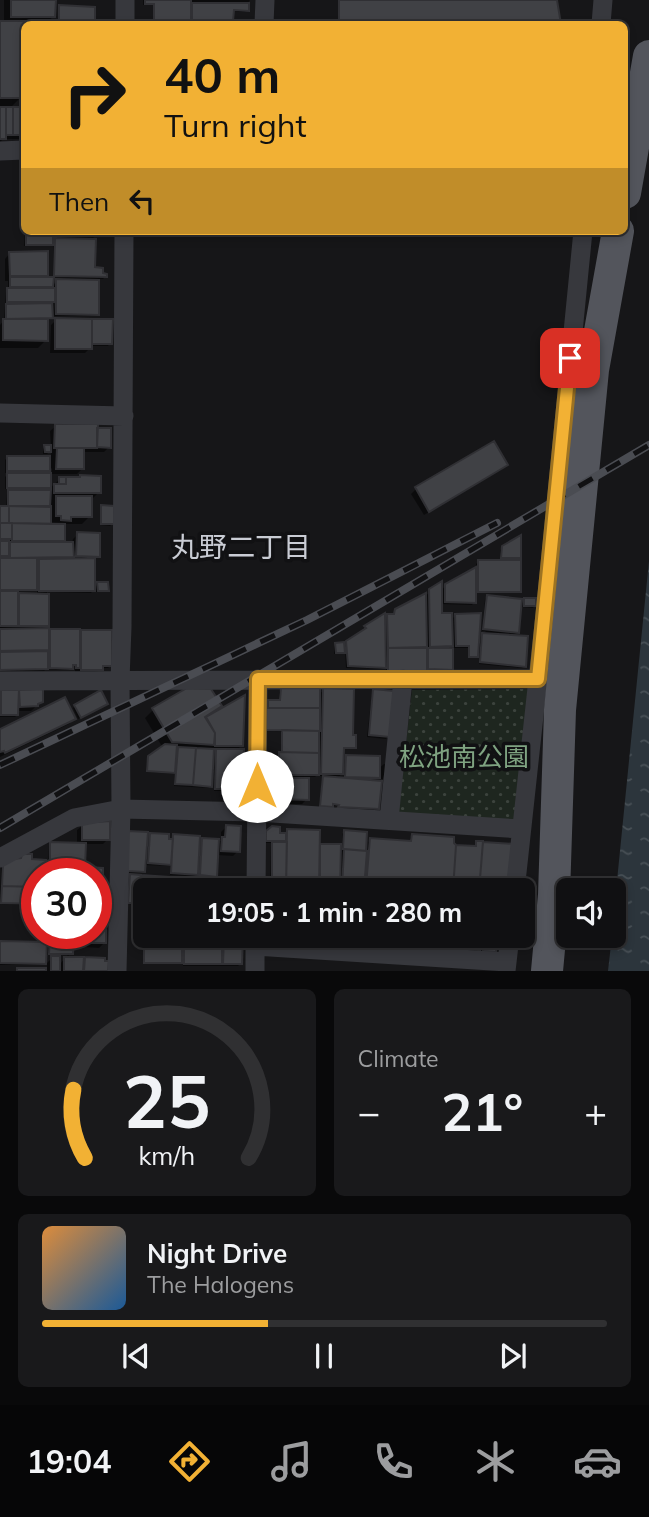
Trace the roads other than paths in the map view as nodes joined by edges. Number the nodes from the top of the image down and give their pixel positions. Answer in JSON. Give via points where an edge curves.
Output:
{"nodes":[{"id":1,"x":125,"y":0,"type":"edge"},
{"id":2,"x":265,"y":0,"type":"edge"},
{"id":3,"x":603,"y":0,"type":"edge"},
{"id":4,"x":125,"y":21,"type":"edge"},
{"id":5,"x":264,"y":21,"type":"edge"},
{"id":6,"x":601,"y":21,"type":"edge"},
{"id":7,"x":649,"y":56,"type":"edge"},
{"id":8,"x":21,"y":150,"type":"edge"},
{"id":9,"x":0,"y":151,"type":"edge"},
{"id":10,"x":628,"y":176,"type":"edge"},
{"id":11,"x":124,"y":235,"type":"edge"},
{"id":12,"x":583,"y":235,"type":"edge"},
{"id":13,"x":617,"y":235,"type":"edge"},
{"id":14,"x":0,"y":413,"type":"edge"},
{"id":15,"x":124,"y":416,"type":"junction"},
{"id":16,"x":258,"y":679,"type":"junction"},
{"id":17,"x":403,"y":679,"type":"junction"},
{"id":18,"x":538,"y":679,"type":"junction"},
{"id":19,"x":120,"y":680,"type":"junction"},
{"id":20,"x":0,"y":681,"type":"edge"},
{"id":21,"x":121,"y":809,"type":"junction"},
{"id":22,"x":257,"y":812,"type":"junction"},
{"id":23,"x":388,"y":820,"type":"junction"},
{"id":24,"x":522,"y":829,"type":"junction"},
{"id":25,"x":0,"y":858,"type":"edge"},
{"id":26,"x":256,"y":878,"type":"edge"},
{"id":27,"x":516,"y":878,"type":"edge"},
{"id":28,"x":255,"y":948,"type":"edge"},
{"id":29,"x":326,"y":948,"type":"edge"},
{"id":30,"x":509,"y":948,"type":"edge"},
{"id":31,"x":507,"y":966,"type":"edge"},
{"id":32,"x":117,"y":971,"type":"edge"},
{"id":33,"x":254,"y":971,"type":"edge"},
{"id":34,"x":547,"y":971,"type":"edge"}],
"edges":[{"from":1,"to":4,"type":"street"},
{"from":2,"to":5,"type":"street"},
{"from":3,"to":6,"type":"street"},
{"from":7,"to":10,"type":"main road"},
{"from":8,"to":9,"type":"street"},
{"from":11,"to":15,"type":"street"},
{"from":12,"to":18,"type":"street"},
{"from":13,"to":34,"type":"main road","via":[[593,370],[560,710]]},
{"from":14,"to":15,"type":"street"},
{"from":15,"to":19,"type":"street"},
{"from":16,"to":17,"type":"street"},
{"from":16,"to":19,"type":"street"},
{"from":16,"to":22,"type":"street"},
{"from":17,"to":18,"type":"street"},
{"from":17,"to":23,"type":"street"},
{"from":18,"to":24,"type":"street"},
{"from":19,"to":20,"type":"street"},
{"from":19,"to":21,"type":"street"},
{"from":21,"to":22,"type":"street"},
{"from":21,"to":25,"type":"street","via":[[74,818]]},
{"from":21,"to":32,"type":"street"},
{"from":22,"to":23,"type":"street"},
{"from":22,"to":26,"type":"street"},
{"from":23,"to":24,"type":"street"},
{"from":24,"to":27,"type":"street"},
{"from":28,"to":33,"type":"street"},
{"from":29,"to":31,"type":"street"},
{"from":30,"to":31,"type":"street"}]}
